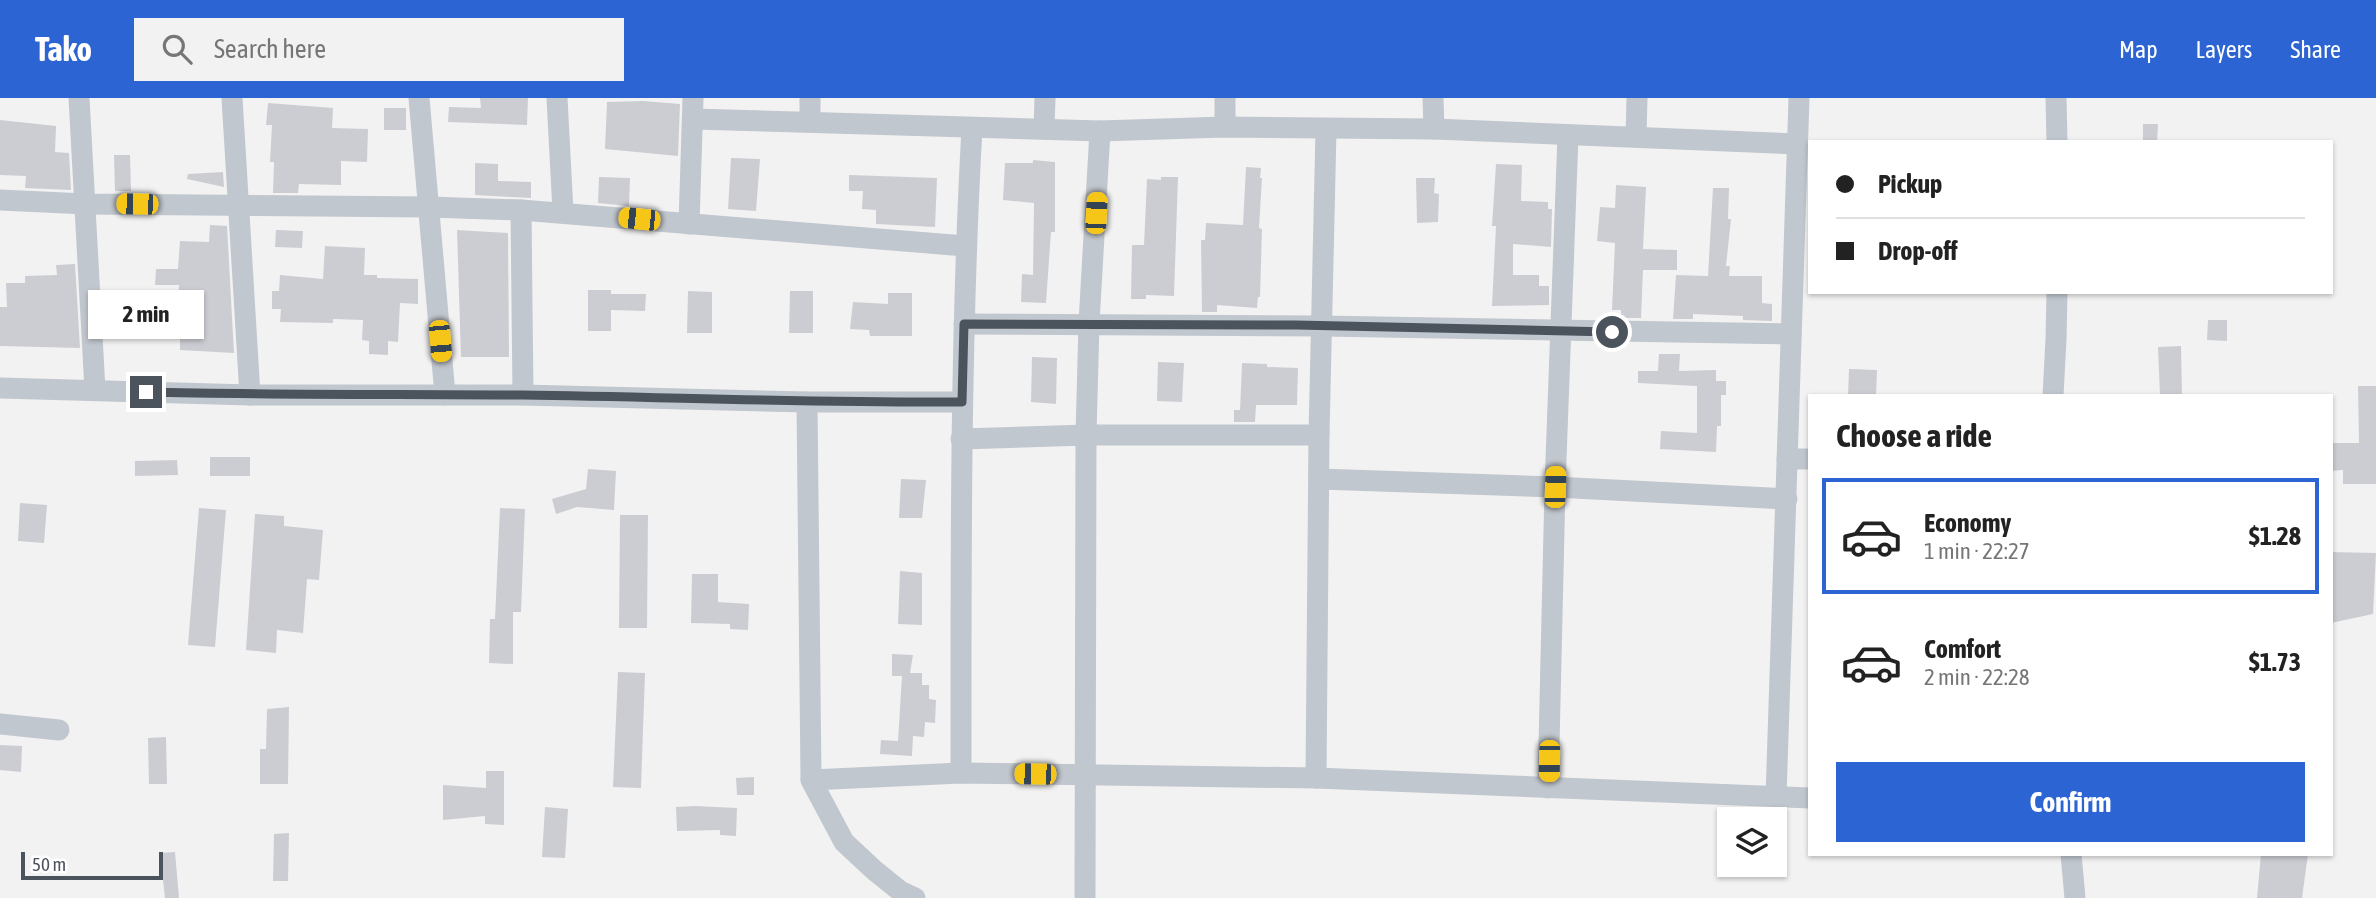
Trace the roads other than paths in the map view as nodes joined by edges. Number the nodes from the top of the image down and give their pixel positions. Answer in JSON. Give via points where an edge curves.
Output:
{"nodes":[{"id":1,"x":79,"y":98,"type":"edge"},
{"id":2,"x":232,"y":98,"type":"edge"},
{"id":3,"x":419,"y":98,"type":"edge"},
{"id":4,"x":557,"y":98,"type":"edge"},
{"id":5,"x":810,"y":98,"type":"edge"},
{"id":6,"x":1045,"y":98,"type":"edge"},
{"id":7,"x":1225,"y":98,"type":"edge"},
{"id":8,"x":1433,"y":98,"type":"edge"},
{"id":9,"x":1637,"y":98,"type":"edge"},
{"id":10,"x":1799,"y":98,"type":"edge"},
{"id":11,"x":2056,"y":98,"type":"edge"},
{"id":12,"x":693,"y":109,"type":"edge"},
{"id":13,"x":810,"y":122,"type":"junction"},
{"id":14,"x":1225,"y":127,"type":"junction"},
{"id":15,"x":972,"y":128,"type":"junction"},
{"id":16,"x":1044,"y":129,"type":"junction"},
{"id":17,"x":1434,"y":129,"type":"junction"},
{"id":18,"x":1326,"y":130,"type":"junction"},
{"id":19,"x":1100,"y":131,"type":"junction"},
{"id":20,"x":1568,"y":135,"type":"junction"},
{"id":21,"x":1636,"y":137,"type":"junction"},
{"id":22,"x":2057,"y":140,"type":"edge"},
{"id":23,"x":1797,"y":144,"type":"junction"},
{"id":24,"x":0,"y":200,"type":"edge"},
{"id":25,"x":86,"y":204,"type":"junction"},
{"id":26,"x":239,"y":205,"type":"junction"},
{"id":27,"x":429,"y":206,"type":"junction"},
{"id":28,"x":521,"y":209,"type":"junction"},
{"id":29,"x":563,"y":212,"type":"junction"},
{"id":30,"x":689,"y":224,"type":"junction"},
{"id":31,"x":965,"y":246,"type":"junction"},
{"id":32,"x":2057,"y":294,"type":"edge"},
{"id":33,"x":1089,"y":323,"type":"junction"},
{"id":34,"x":964,"y":324,"type":"junction"},
{"id":35,"x":1322,"y":326,"type":"junction"},
{"id":36,"x":1560,"y":331,"type":"junction"},
{"id":37,"x":1791,"y":334,"type":"junction"},
{"id":38,"x":0,"y":388,"type":"edge"},
{"id":39,"x":95,"y":390,"type":"junction"},
{"id":40,"x":2053,"y":394,"type":"edge"},
{"id":41,"x":250,"y":395,"type":"junction"},
{"id":42,"x":523,"y":395,"type":"junction"},
{"id":43,"x":445,"y":396,"type":"junction"},
{"id":44,"x":807,"y":402,"type":"junction"},
{"id":45,"x":962,"y":402,"type":"junction"},
{"id":46,"x":1086,"y":435,"type":"junction"},
{"id":47,"x":1319,"y":435,"type":"junction"},
{"id":48,"x":961,"y":439,"type":"junction"},
{"id":49,"x":1787,"y":459,"type":"junction"},
{"id":50,"x":1808,"y":459,"type":"edge"},
{"id":51,"x":1319,"y":479,"type":"junction"},
{"id":52,"x":1555,"y":487,"type":"junction"},
{"id":53,"x":1787,"y":499,"type":"junction"},
{"id":54,"x":0,"y":724,"type":"edge"},
{"id":55,"x":59,"y":730,"type":"dead end"},
{"id":56,"x":961,"y":773,"type":"junction"},
{"id":57,"x":1085,"y":775,"type":"junction"},
{"id":58,"x":1316,"y":778,"type":"junction"},
{"id":59,"x":811,"y":780,"type":"junction"},
{"id":60,"x":1548,"y":788,"type":"junction"},
{"id":61,"x":1776,"y":797,"type":"junction"},
{"id":62,"x":1808,"y":798,"type":"edge"},
{"id":63,"x":2071,"y":856,"type":"edge"},
{"id":64,"x":915,"y":898,"type":"edge"},
{"id":65,"x":1085,"y":898,"type":"edge"},
{"id":66,"x":2075,"y":898,"type":"edge"}],
"edges":[{"from":1,"to":25,"type":"street"},
{"from":2,"to":26,"type":"street"},
{"from":3,"to":27,"type":"street"},
{"from":4,"to":29,"type":"street"},
{"from":5,"to":13,"type":"street"},
{"from":6,"to":16,"type":"street"},
{"from":7,"to":14,"type":"street"},
{"from":8,"to":17,"type":"street"},
{"from":9,"to":21,"type":"street"},
{"from":10,"to":23,"type":"street"},
{"from":11,"to":22,"type":"street"},
{"from":12,"to":13,"type":"street"},
{"from":12,"to":30,"type":"street"},
{"from":13,"to":15,"type":"street"},
{"from":14,"to":18,"type":"street"},
{"from":14,"to":19,"type":"street"},
{"from":15,"to":16,"type":"street"},
{"from":15,"to":31,"type":"street"},
{"from":16,"to":19,"type":"street"},
{"from":17,"to":18,"type":"street"},
{"from":17,"to":20,"type":"street"},
{"from":18,"to":35,"type":"street"},
{"from":19,"to":33,"type":"street"},
{"from":20,"to":21,"type":"street"},
{"from":20,"to":36,"type":"street"},
{"from":21,"to":23,"type":"street"},
{"from":23,"to":37,"type":"street"},
{"from":24,"to":25,"type":"street"},
{"from":25,"to":26,"type":"street"},
{"from":25,"to":39,"type":"street"},
{"from":26,"to":27,"type":"street"},
{"from":26,"to":41,"type":"street"},
{"from":27,"to":28,"type":"street"},
{"from":27,"to":43,"type":"street"},
{"from":28,"to":29,"type":"street"},
{"from":28,"to":42,"type":"street"},
{"from":29,"to":30,"type":"street"},
{"from":30,"to":31,"type":"street"},
{"from":31,"to":34,"type":"street"},
{"from":32,"to":40,"type":"street"},
{"from":33,"to":34,"type":"street"},
{"from":33,"to":35,"type":"street"},
{"from":33,"to":46,"type":"street"},
{"from":34,"to":45,"type":"street"},
{"from":35,"to":36,"type":"street"},
{"from":35,"to":47,"type":"street"},
{"from":36,"to":37,"type":"street"},
{"from":36,"to":52,"type":"street"},
{"from":37,"to":49,"type":"street"},
{"from":38,"to":39,"type":"street"},
{"from":39,"to":41,"type":"street"},
{"from":41,"to":43,"type":"street"},
{"from":42,"to":43,"type":"street"},
{"from":42,"to":44,"type":"street"},
{"from":44,"to":45,"type":"street"},
{"from":44,"to":59,"type":"street"},
{"from":45,"to":48,"type":"street"},
{"from":46,"to":47,"type":"street"},
{"from":46,"to":48,"type":"street"},
{"from":46,"to":57,"type":"street"},
{"from":47,"to":51,"type":"street"},
{"from":48,"to":56,"type":"street"},
{"from":49,"to":50,"type":"street"},
{"from":49,"to":53,"type":"street"},
{"from":51,"to":52,"type":"street"},
{"from":51,"to":58,"type":"street"},
{"from":52,"to":53,"type":"street"},
{"from":52,"to":60,"type":"street"},
{"from":53,"to":61,"type":"street"},
{"from":54,"to":55,"type":"street"},
{"from":56,"to":57,"type":"street"},
{"from":56,"to":59,"type":"street"},
{"from":57,"to":58,"type":"street"},
{"from":57,"to":65,"type":"street"},
{"from":58,"to":60,"type":"street"},
{"from":59,"to":64,"type":"street","via":[[844,842],[900,891]]},
{"from":60,"to":61,"type":"street"},
{"from":61,"to":62,"type":"street"},
{"from":63,"to":66,"type":"street"}]}
